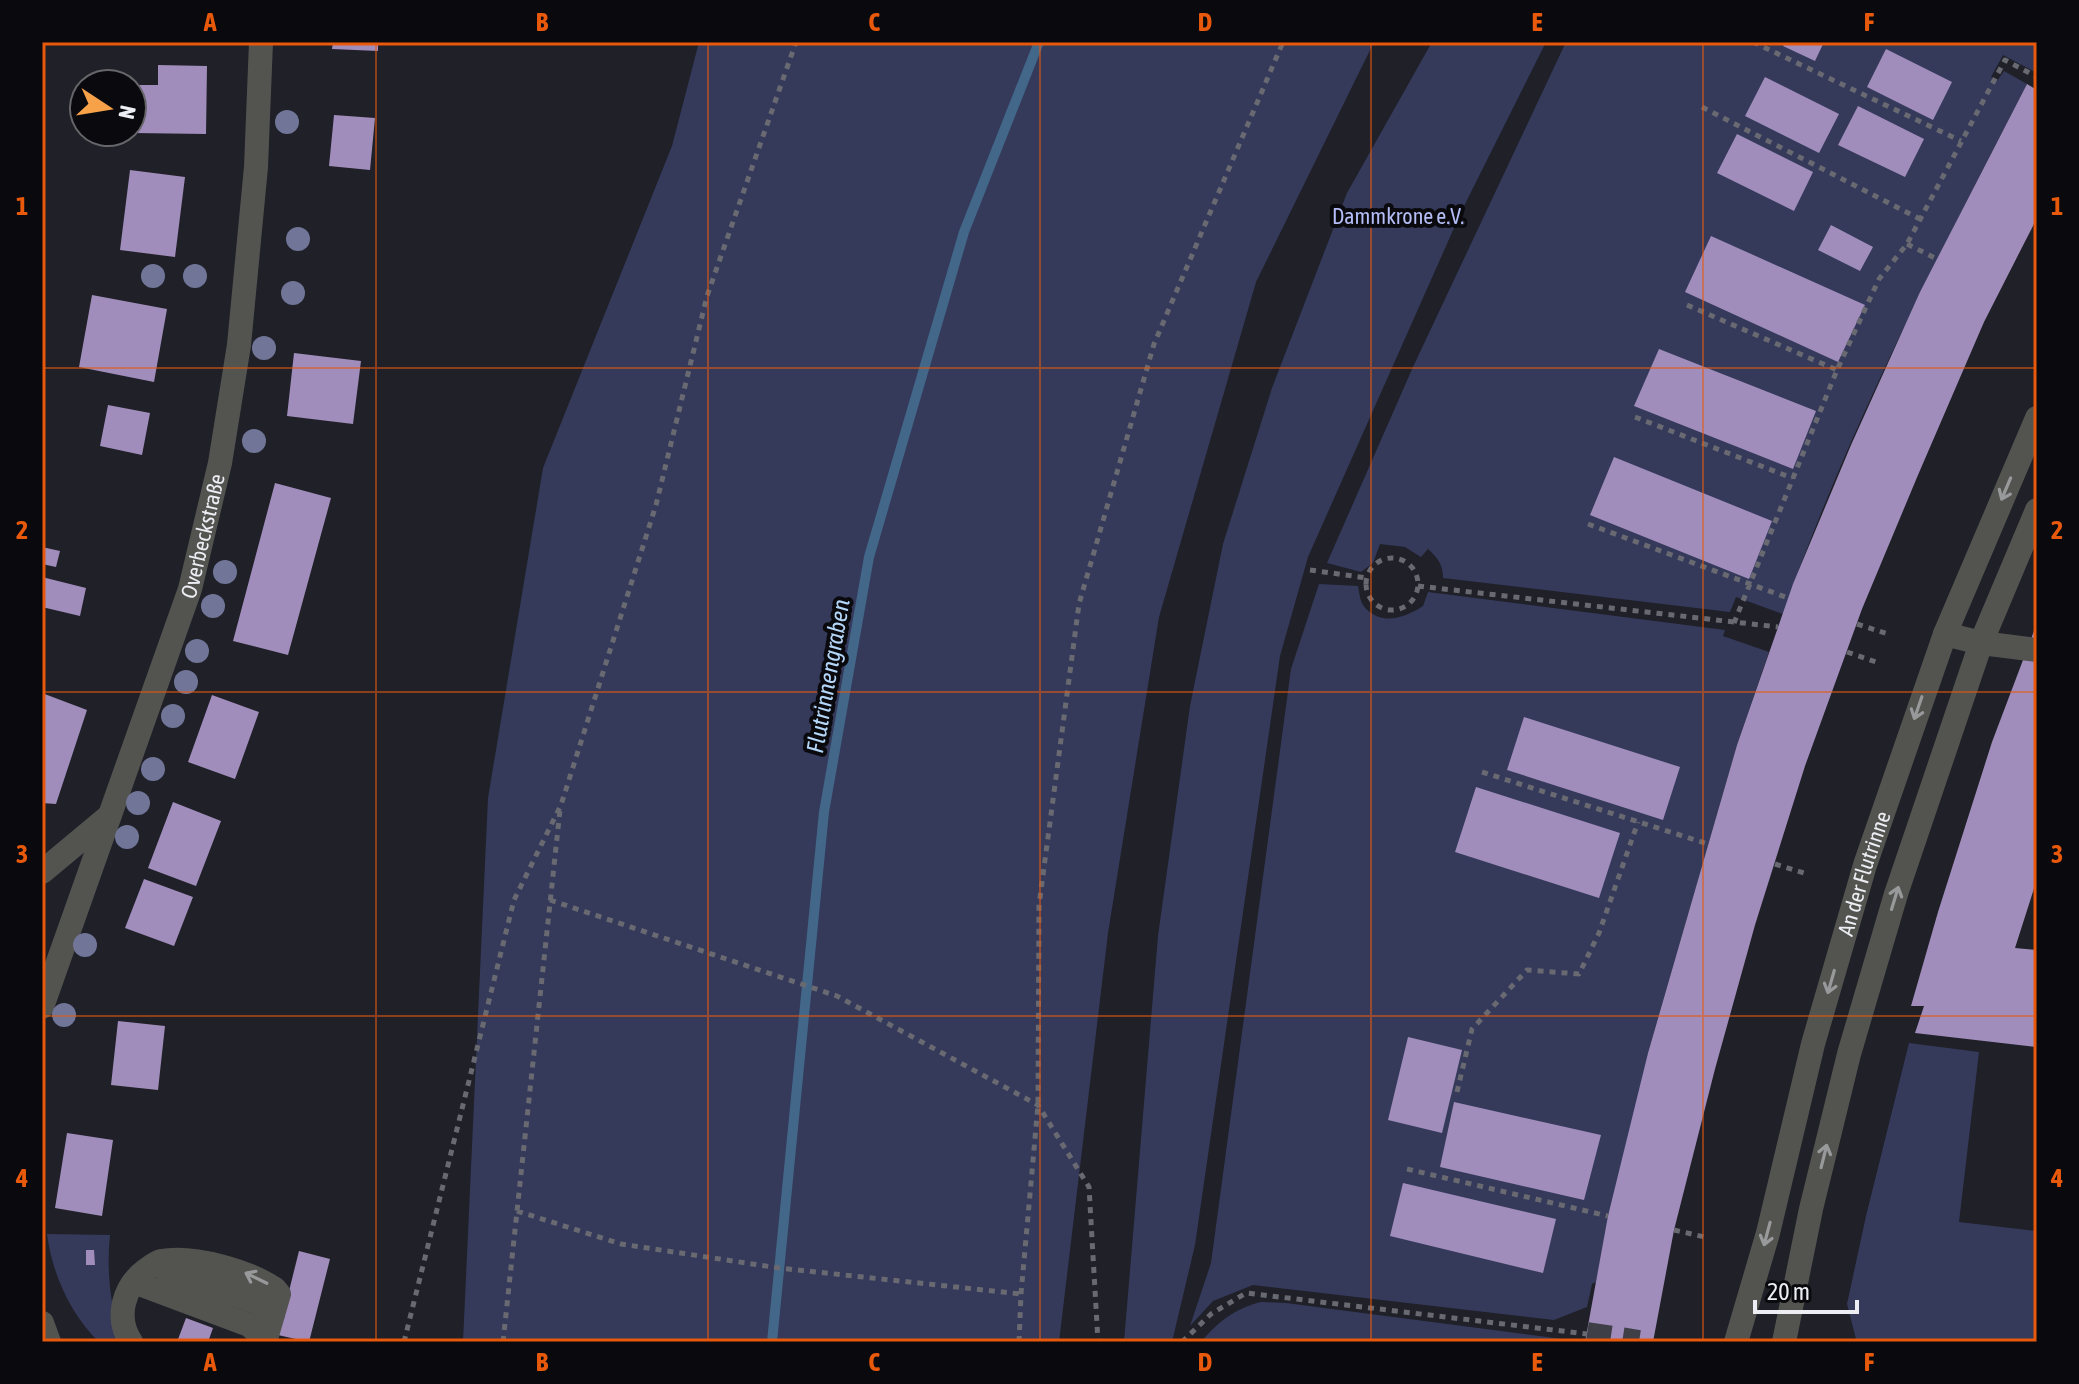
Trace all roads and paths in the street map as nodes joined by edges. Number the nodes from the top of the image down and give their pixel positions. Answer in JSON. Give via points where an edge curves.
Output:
{"nodes":[{"id":1,"x":261,"y":42,"type":"edge"},
{"id":2,"x":796,"y":42,"type":"edge"},
{"id":3,"x":1283,"y":42,"type":"edge"},
{"id":4,"x":1753,"y":42,"type":"edge"},
{"id":5,"x":2037,"y":77,"type":"edge"},
{"id":6,"x":1702,"y":107,"type":"dead end"},
{"id":7,"x":1961,"y":141,"type":"junction"},
{"id":8,"x":1920,"y":219,"type":"junction"},
{"id":9,"x":1907,"y":244,"type":"junction"},
{"id":10,"x":1937,"y":259,"type":"dead end"},
{"id":11,"x":1687,"y":305,"type":"dead end"},
{"id":12,"x":1837,"y":370,"type":"junction"},
{"id":13,"x":1635,"y":417,"type":"dead end"},
{"id":14,"x":2037,"y":418,"type":"edge"},
{"id":15,"x":1792,"y":478,"type":"junction"},
{"id":16,"x":2037,"y":510,"type":"edge"},
{"id":17,"x":1588,"y":524,"type":"dead end"},
{"id":18,"x":1310,"y":570,"type":"dead end"},
{"id":19,"x":1367,"y":578,"type":"junction"},
{"id":20,"x":1418,"y":586,"type":"junction"},
{"id":21,"x":1749,"y":586,"type":"junction"},
{"id":22,"x":1788,"y":598,"type":"dead end"},
{"id":23,"x":1734,"y":623,"type":"junction"},
{"id":24,"x":1857,"y":624,"type":"dead end"},
{"id":25,"x":1778,"y":627,"type":"dead end"},
{"id":26,"x":1945,"y":634,"type":"junction"},
{"id":27,"x":1891,"y":635,"type":"dead end"},
{"id":28,"x":1981,"y":643,"type":"junction"},
{"id":29,"x":2037,"y":650,"type":"edge"},
{"id":30,"x":1847,"y":652,"type":"dead end"},
{"id":31,"x":1879,"y":663,"type":"dead end"},
{"id":32,"x":1482,"y":772,"type":"dead end"},
{"id":33,"x":561,"y":805,"type":"junction"},
{"id":34,"x":110,"y":816,"type":"junction"},
{"id":35,"x":1638,"y":822,"type":"junction"},
{"id":36,"x":1708,"y":844,"type":"dead end"},
{"id":37,"x":1775,"y":864,"type":"dead end"},
{"id":38,"x":42,"y":872,"type":"edge"},
{"id":39,"x":1804,"y":873,"type":"dead end"},
{"id":40,"x":550,"y":900,"type":"junction"},
{"id":41,"x":42,"y":1007,"type":"edge"},
{"id":42,"x":1457,"y":1092,"type":"dead end"},
{"id":43,"x":1038,"y":1105,"type":"junction"},
{"id":44,"x":1407,"y":1169,"type":"dead end"},
{"id":45,"x":517,"y":1211,"type":"junction"},
{"id":46,"x":1608,"y":1216,"type":"dead end"},
{"id":47,"x":1674,"y":1230,"type":"dead end"},
{"id":48,"x":1709,"y":1238,"type":"dead end"},
{"id":49,"x":134,"y":1282,"type":"junction"},
{"id":50,"x":1021,"y":1294,"type":"junction"},
{"id":51,"x":42,"y":1323,"type":"edge"},
{"id":52,"x":1587,"y":1334,"type":"dead end"},
{"id":53,"x":49,"y":1342,"type":"edge"},
{"id":54,"x":131,"y":1342,"type":"edge"},
{"id":55,"x":264,"y":1342,"type":"edge"},
{"id":56,"x":404,"y":1342,"type":"edge"},
{"id":57,"x":503,"y":1342,"type":"edge"},
{"id":58,"x":1019,"y":1342,"type":"edge"},
{"id":59,"x":1098,"y":1342,"type":"edge"},
{"id":60,"x":1182,"y":1342,"type":"edge"},
{"id":61,"x":1736,"y":1342,"type":"edge"},
{"id":62,"x":1784,"y":1342,"type":"edge"}],
"edges":[{"from":1,"to":34,"type":"street","name":"Overbeckstraße","via":[[256,167],[239,345],[220,463],[190,589]]},
{"from":2,"to":33,"type":"path","via":[[707,296],[656,505]]},
{"from":3,"to":43,"type":"path","via":[[1154,344],[1079,604],[1039,905]]},
{"from":4,"to":7,"type":"path"},
{"from":5,"to":7,"type":"path","via":[[2005,60]]},
{"from":6,"to":8,"type":"path"},
{"from":7,"to":8,"type":"path"},
{"from":8,"to":9,"type":"path"},
{"from":9,"to":10,"type":"path"},
{"from":9,"to":12,"type":"path","via":[[1879,279]]},
{"from":11,"to":12,"type":"path"},
{"from":12,"to":15,"type":"path"},
{"from":13,"to":15,"type":"path"},
{"from":14,"to":26,"type":"street","name":"An der Flutrinne","one_way":true},
{"from":15,"to":21,"type":"path"},
{"from":16,"to":28,"type":"street","name":"An der Flutrinne"},
{"from":17,"to":21,"type":"path"},
{"from":18,"to":19,"type":"path"},
{"from":19,"to":20,"type":"path","via":[[1376,562],[1393,557],[1411,565]]},
{"from":19,"to":20,"type":"path","via":[[1370,597],[1388,610],[1407,605]]},
{"from":20,"to":23,"type":"path"},
{"from":21,"to":22,"type":"path"},
{"from":21,"to":23,"type":"path"},
{"from":23,"to":25,"type":"path"},
{"from":24,"to":27,"type":"path"},
{"from":26,"to":28,"type":"street"},
{"from":26,"to":61,"type":"street","name":"An der Flutrinne","one_way":true,"via":[[1865,865]]},
{"from":28,"to":29,"type":"street"},
{"from":62,"to":28,"type":"street","name":"An der Flutrinne","one_way":true,"via":[[1849,1054],[1896,894]]},
{"from":30,"to":31,"type":"path"},
{"from":32,"to":35,"type":"path"},
{"from":33,"to":40,"type":"path"},
{"from":33,"to":56,"type":"path","via":[[514,900]]},
{"from":34,"to":38,"type":"street"},
{"from":34,"to":41,"type":"street","name":"Overbeckstraße"},
{"from":35,"to":36,"type":"path"},
{"from":35,"to":42,"type":"path","via":[[1579,974],[1527,970],[1472,1029]]},
{"from":37,"to":39,"type":"path"},
{"from":40,"to":43,"type":"path","via":[[837,996]]},
{"from":40,"to":45,"type":"path"},
{"from":43,"to":50,"type":"path"},
{"from":43,"to":59,"type":"path","via":[[1089,1187]]},
{"from":44,"to":46,"type":"path"},
{"from":45,"to":50,"type":"path","via":[[621,1244],[779,1268]]},
{"from":45,"to":57,"type":"path"},
{"from":47,"to":48,"type":"path"},
{"from":49,"to":54,"type":"street","via":[[122,1313]]},
{"from":49,"to":55,"type":"street","via":[[249,1325]]},
{"from":55,"to":49,"type":"street","one_way":true,"via":[[273,1314],[258,1303],[153,1265]]},
{"from":50,"to":58,"type":"path"},
{"from":51,"to":53,"type":"street"},
{"from":52,"to":60,"type":"path","via":[[1246,1293],[1211,1314]]}]}
